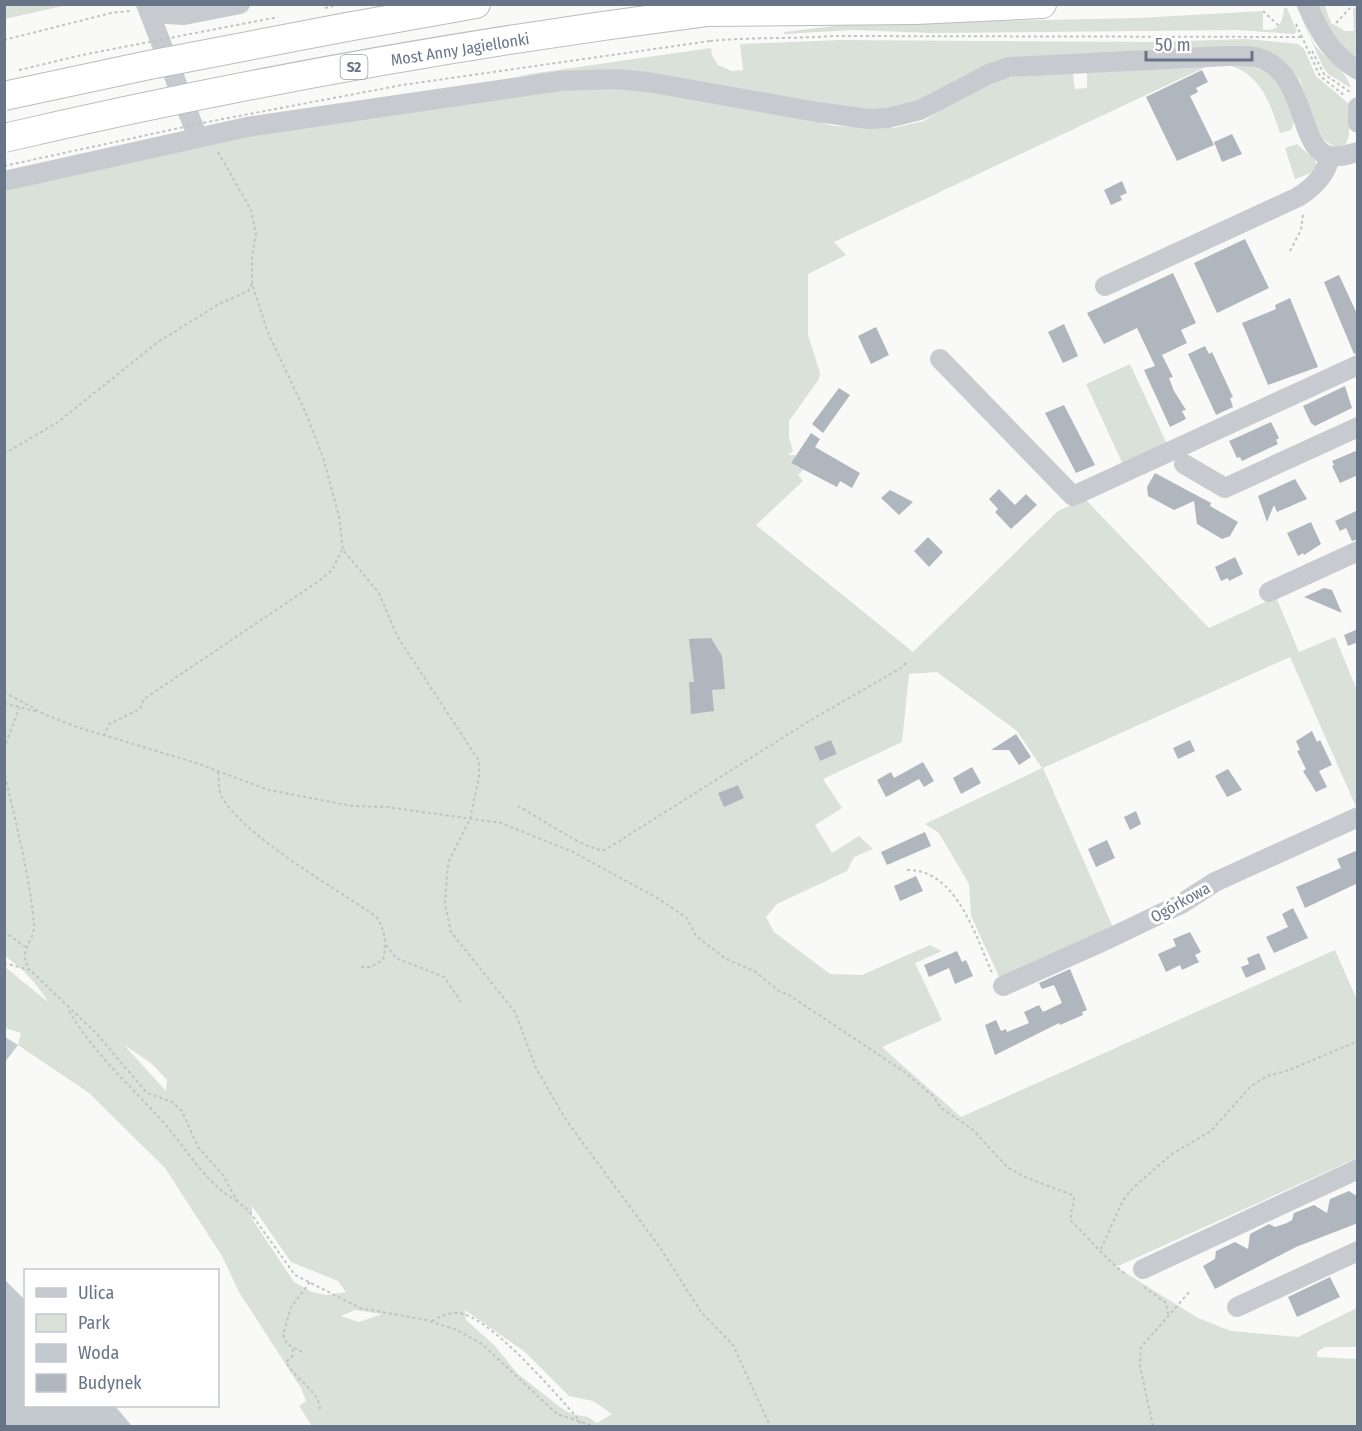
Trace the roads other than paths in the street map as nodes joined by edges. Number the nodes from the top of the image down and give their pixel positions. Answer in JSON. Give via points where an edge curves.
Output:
{"nodes":[{"id":1,"x":240,"y":4,"type":"edge"},
{"id":2,"x":476,"y":4,"type":"edge"},
{"id":3,"x":763,"y":4,"type":"edge"},
{"id":4,"x":1042,"y":4,"type":"edge"},
{"id":5,"x":1307,"y":4,"type":"edge"},
{"id":6,"x":148,"y":9,"type":"edge"},
{"id":7,"x":706,"y":12,"type":"junction"},
{"id":8,"x":1358,"y":70,"type":"edge"},
{"id":9,"x":4,"y":96,"type":"edge"},
{"id":10,"x":1352,"y":102,"type":"edge"},
{"id":11,"x":1358,"y":123,"type":"edge"},
{"id":12,"x":204,"y":137,"type":"junction"},
{"id":13,"x":4,"y":138,"type":"edge"},
{"id":14,"x":1358,"y":152,"type":"edge"},
{"id":15,"x":1330,"y":157,"type":"junction"},
{"id":16,"x":4,"y":181,"type":"edge"},
{"id":17,"x":1105,"y":286,"type":"dead end"},
{"id":18,"x":940,"y":359,"type":"dead end"},
{"id":19,"x":1358,"y":365,"type":"edge"},
{"id":20,"x":1358,"y":427,"type":"edge"},
{"id":21,"x":1184,"y":464,"type":"dead end"},
{"id":22,"x":1358,"y":551,"type":"edge"},
{"id":23,"x":1269,"y":592,"type":"dead end"},
{"id":24,"x":1358,"y":817,"type":"edge"},
{"id":25,"x":1003,"y":986,"type":"road end"},
{"id":26,"x":1358,"y":1170,"type":"edge"},
{"id":27,"x":1358,"y":1251,"type":"edge"},
{"id":28,"x":1138,"y":1277,"type":"road end"},
{"id":29,"x":1237,"y":1308,"type":"dead end"}],
"edges":[{"from":1,"to":6,"type":"street","via":[[184,15]]},
{"from":2,"to":9,"type":"highway","bridge":true},
{"from":3,"to":7,"type":"highway","number":"S2"},
{"from":4,"to":7,"type":"highway"},
{"from":5,"to":8,"type":"street","via":[[1325,41]]},
{"from":6,"to":12,"type":"street"},
{"from":7,"to":13,"type":"highway","name":"Most Anny Jagiellonki","number":"S2","bridge":true,"via":[[423,54]]},
{"from":10,"to":11,"type":"street"},
{"from":12,"to":15,"type":"street","via":[[247,127],[587,78],[658,84],[869,119],[902,115],[1009,67],[1249,56],[1262,58],[1284,74],[1296,93],[1313,143]]},
{"from":12,"to":16,"type":"street"},
{"from":14,"to":15,"type":"street"},
{"from":15,"to":17,"type":"street","via":[[1328,167],[1308,191]]},
{"from":18,"to":19,"type":"street","via":[[1073,496]]},
{"from":20,"to":21,"type":"street","via":[[1225,488]]},
{"from":22,"to":23,"type":"street"},
{"from":24,"to":25,"type":"street","name":"Ogórkowa"},
{"from":26,"to":28,"type":"street"},
{"from":27,"to":29,"type":"street"}]}
